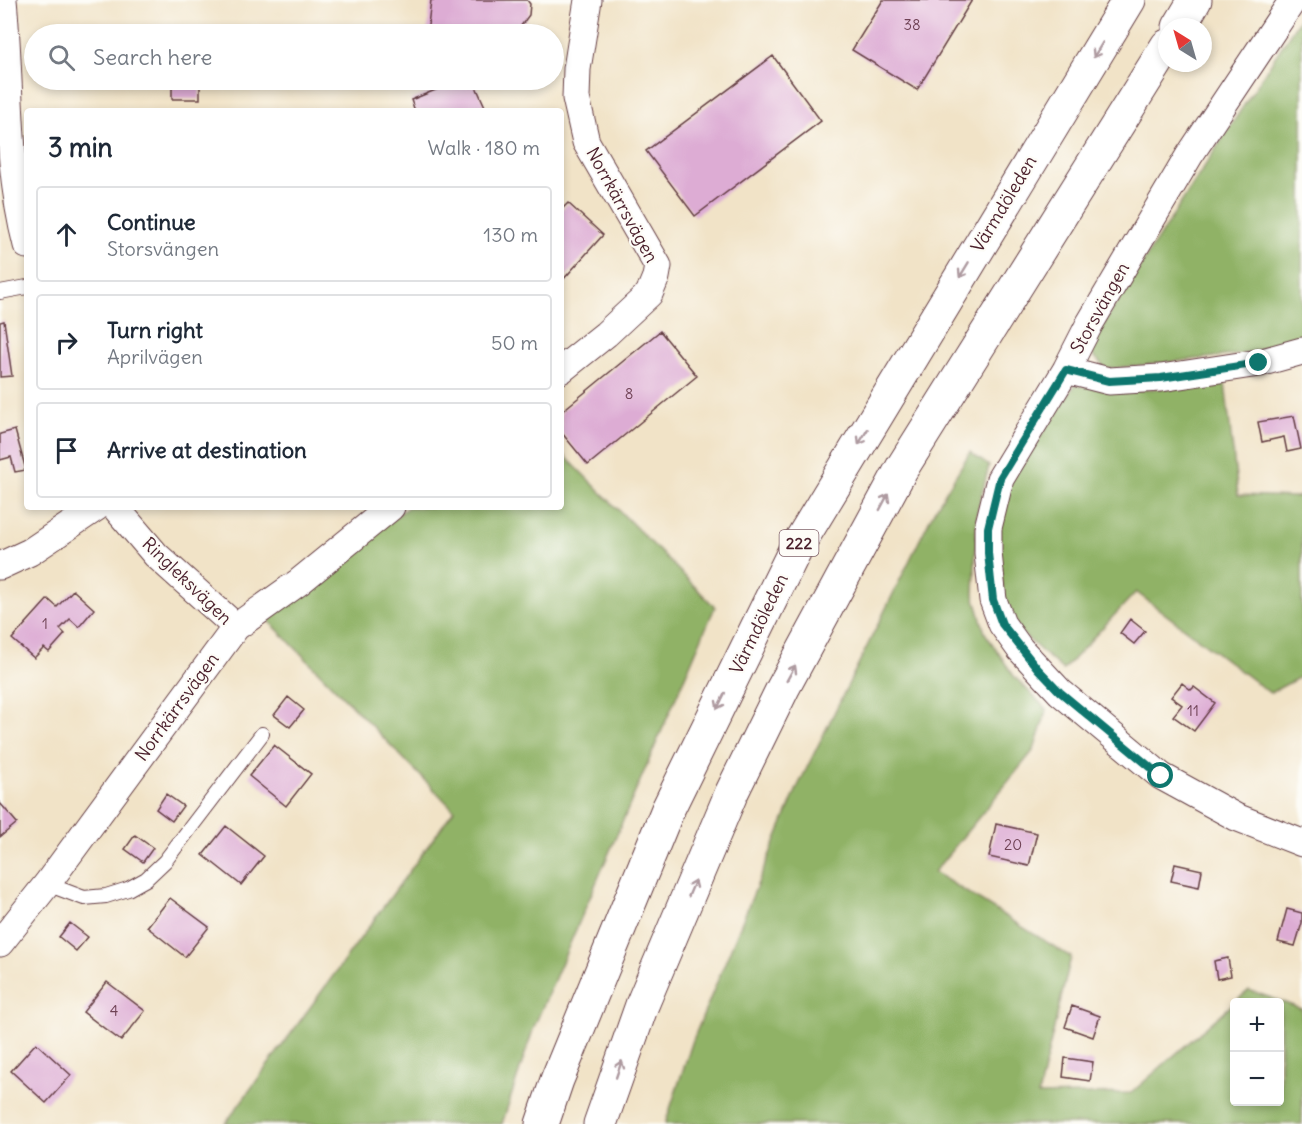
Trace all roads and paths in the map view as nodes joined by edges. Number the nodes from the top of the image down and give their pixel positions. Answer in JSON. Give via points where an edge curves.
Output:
{"nodes":[{"id":1,"x":588,"y":0,"type":"edge"},
{"id":2,"x":1129,"y":0,"type":"edge"},
{"id":3,"x":1195,"y":0,"type":"edge"},
{"id":4,"x":1293,"y":0,"type":"edge"},
{"id":5,"x":3,"y":10,"type":"edge"},
{"id":6,"x":1184,"y":18,"type":"edge"},
{"id":7,"x":1158,"y":60,"type":"edge"},
{"id":8,"x":19,"y":132,"type":"edge"},
{"id":9,"x":24,"y":233,"type":"edge"},
{"id":10,"x":24,"y":288,"type":"edge"},
{"id":11,"x":0,"y":292,"type":"edge"},
{"id":12,"x":1302,"y":351,"type":"edge"},
{"id":13,"x":564,"y":368,"type":"edge"},
{"id":14,"x":1066,"y":370,"type":"junction"},
{"id":15,"x":93,"y":510,"type":"edge"},
{"id":16,"x":118,"y":510,"type":"edge"},
{"id":17,"x":388,"y":510,"type":"edge"},
{"id":18,"x":0,"y":566,"type":"edge"},
{"id":19,"x":236,"y":627,"type":"junction"},
{"id":20,"x":262,"y":734,"type":"dead end"},
{"id":21,"x":1302,"y":843,"type":"edge"},
{"id":22,"x":47,"y":884,"type":"junction"},
{"id":23,"x":0,"y":944,"type":"edge"},
{"id":24,"x":542,"y":1124,"type":"edge"},
{"id":25,"x":600,"y":1124,"type":"edge"}],
"edges":[{"from":1,"to":13,"type":"street","name":"Norrkärrsvägen","via":[[576,98],[586,142],[658,266],[649,294]]},
{"from":2,"to":24,"type":"highway","name":"Värmdöleden","number":"222","one_way":true,"via":[[795,550],[668,809]]},
{"from":3,"to":6,"type":"highway"},
{"from":4,"to":14,"type":"street","name":"Storsvängen","via":[[1189,156]]},
{"from":5,"to":8,"type":"street"},
{"from":25,"to":7,"type":"highway","one_way":true,"via":[[642,1005],[731,794],[783,688],[902,468]]},
{"from":8,"to":9,"type":"street","via":[[14,180]]},
{"from":10,"to":11,"type":"lane"},
{"from":12,"to":14,"type":"street","via":[[1259,363],[1161,378],[1109,381]]},
{"from":14,"to":21,"type":"street","name":"Storsvängen","via":[[1000,478],[993,503],[988,528],[990,577],[1002,624],[1060,692],[1161,776],[1236,817]]},
{"from":15,"to":18,"type":"street","via":[[30,552]]},
{"from":16,"to":19,"type":"street","name":"Ringleksvägen","via":[[156,555]]},
{"from":17,"to":19,"type":"street","name":"Norrkärrsvägen"},
{"from":19,"to":22,"type":"street","name":"Norrkärrsvägen"},
{"from":20,"to":22,"type":"lane","via":[[165,861],[146,879],[106,896],[84,898]]},
{"from":22,"to":23,"type":"street","name":"Norrkärrsvägen"}]}
